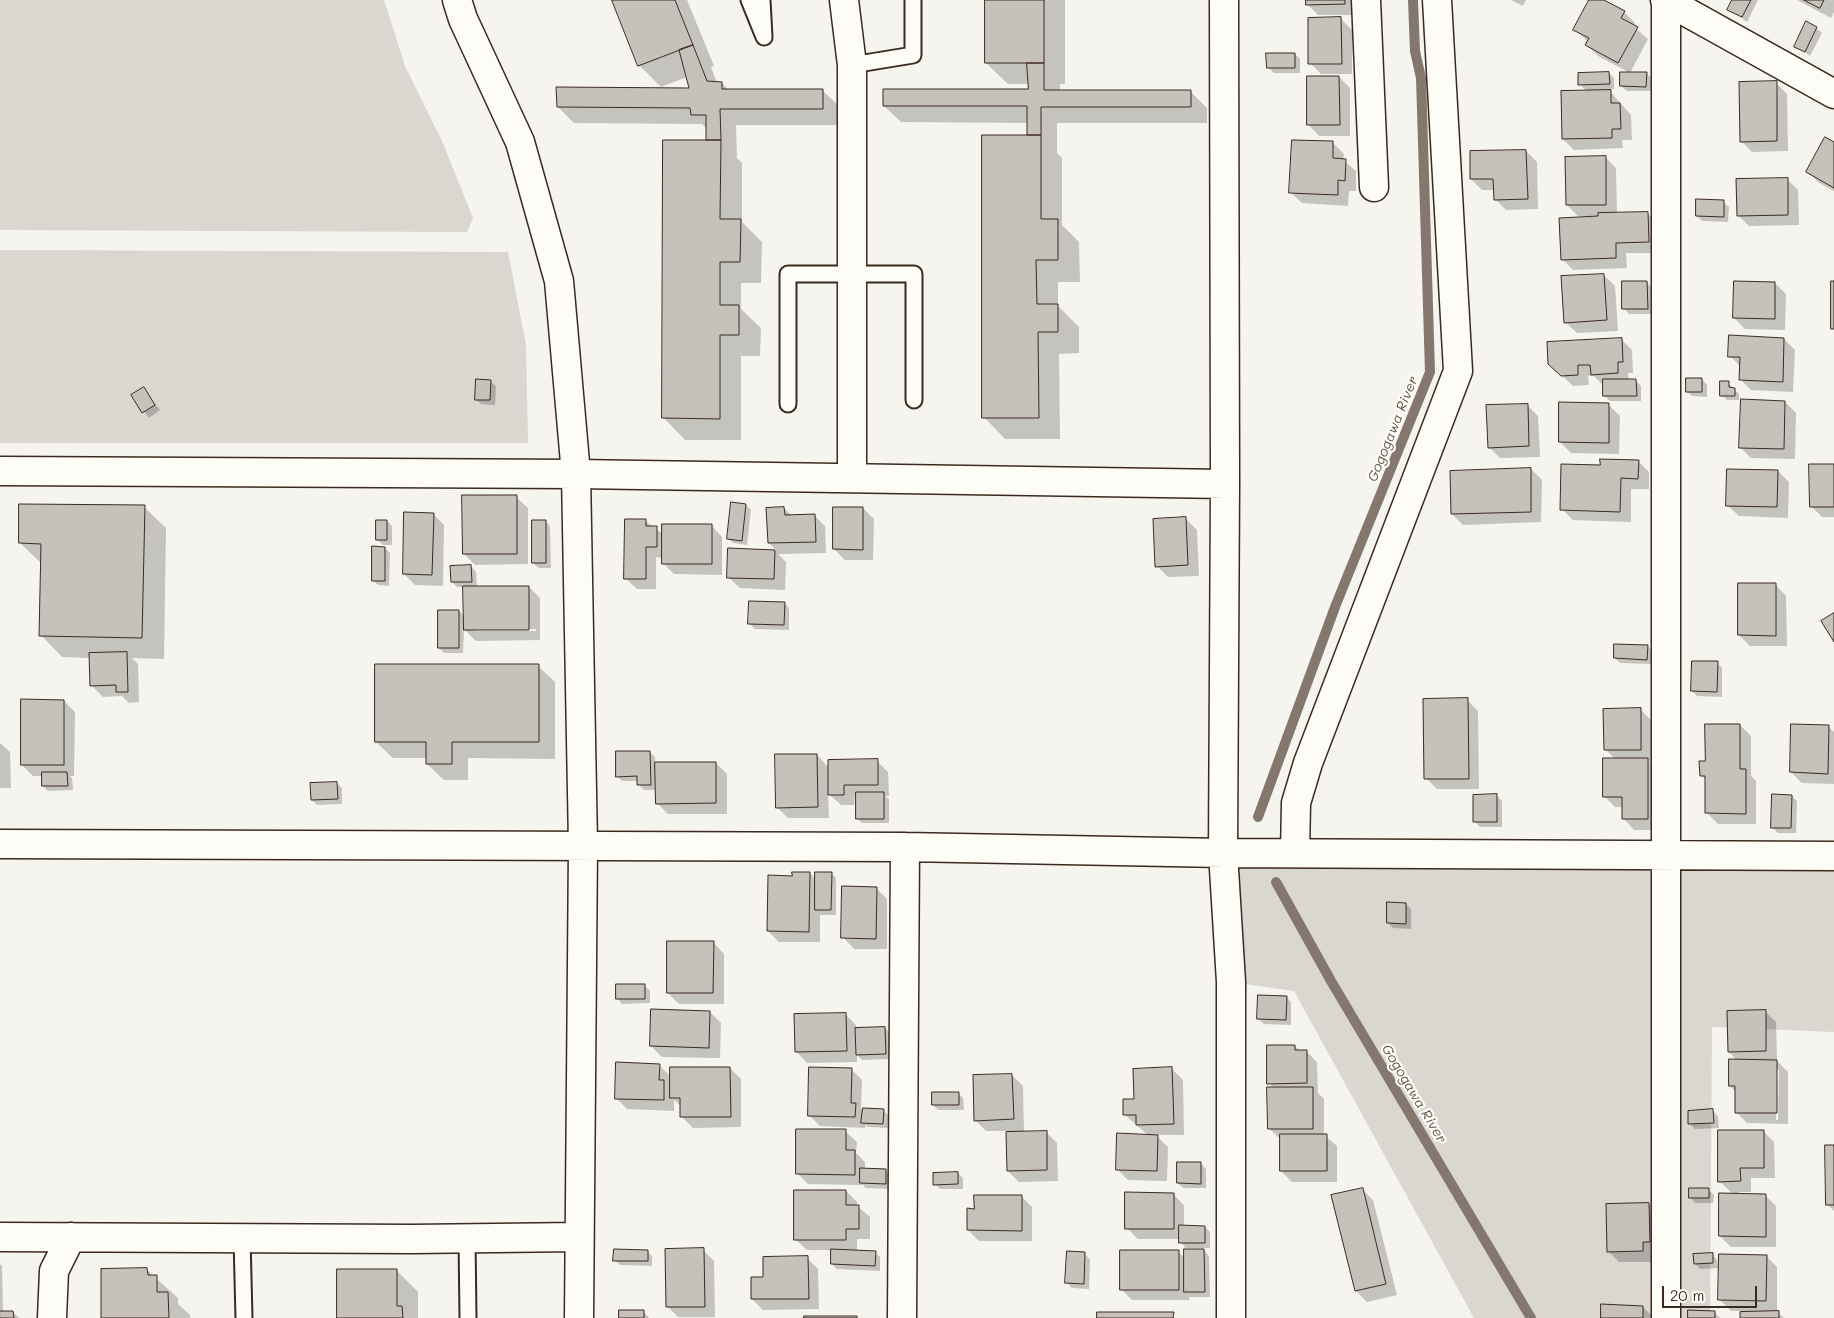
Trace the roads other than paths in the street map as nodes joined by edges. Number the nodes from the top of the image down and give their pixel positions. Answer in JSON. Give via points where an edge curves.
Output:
{"nodes":[{"id":1,"x":457,"y":0,"type":"edge"},
{"id":2,"x":749,"y":0,"type":"edge"},
{"id":3,"x":762,"y":0,"type":"edge"},
{"id":4,"x":844,"y":0,"type":"edge"},
{"id":5,"x":913,"y":0,"type":"edge"},
{"id":6,"x":1224,"y":0,"type":"edge"},
{"id":7,"x":1366,"y":0,"type":"edge"},
{"id":8,"x":1437,"y":0,"type":"edge"},
{"id":9,"x":1666,"y":0,"type":"edge"},
{"id":10,"x":852,"y":65,"type":"junction"},
{"id":11,"x":1834,"y":94,"type":"edge"},
{"id":12,"x":1374,"y":187,"type":"dead end"},
{"id":13,"x":852,"y":274,"type":"junction"},
{"id":14,"x":914,"y":400,"type":"dead end"},
{"id":15,"x":788,"y":404,"type":"dead end"},
{"id":16,"x":0,"y":470,"type":"edge"},
{"id":17,"x":576,"y":474,"type":"junction"},
{"id":18,"x":852,"y":478,"type":"junction"},
{"id":19,"x":1226,"y":484,"type":"junction"},
{"id":20,"x":0,"y":844,"type":"edge"},
{"id":21,"x":583,"y":845,"type":"junction"},
{"id":22,"x":905,"y":847,"type":"junction"},
{"id":23,"x":1223,"y":853,"type":"junction"},
{"id":24,"x":1295,"y":853,"type":"junction"},
{"id":25,"x":1667,"y":856,"type":"junction"},
{"id":26,"x":1834,"y":856,"type":"edge"},
{"id":27,"x":0,"y":1236,"type":"edge"},
{"id":28,"x":71,"y":1237,"type":"junction"},
{"id":29,"x":578,"y":1237,"type":"junction"},
{"id":30,"x":242,"y":1238,"type":"junction"},
{"id":31,"x":467,"y":1238,"type":"junction"},
{"id":32,"x":52,"y":1318,"type":"edge"},
{"id":33,"x":244,"y":1318,"type":"edge"},
{"id":34,"x":468,"y":1318,"type":"edge"},
{"id":35,"x":579,"y":1318,"type":"edge"},
{"id":36,"x":902,"y":1318,"type":"edge"},
{"id":37,"x":1231,"y":1318,"type":"edge"},
{"id":38,"x":1666,"y":1318,"type":"edge"}],
"edges":[{"from":1,"to":17,"type":"street","via":[[520,142],[559,281]]},
{"from":2,"to":3,"type":"lane","via":[[764,37]]},
{"from":4,"to":10,"type":"street"},
{"from":5,"to":10,"type":"lane","via":[[913,55]]},
{"from":6,"to":19,"type":"street"},
{"from":7,"to":12,"type":"street"},
{"from":8,"to":24,"type":"street","via":[[1458,371],[1308,763],[1296,803]]},
{"from":9,"to":11,"type":"street"},
{"from":9,"to":25,"type":"street"},
{"from":10,"to":13,"type":"street"},
{"from":13,"to":14,"type":"lane","via":[[914,274]]},
{"from":13,"to":15,"type":"lane","via":[[788,274]]},
{"from":13,"to":18,"type":"street"},
{"from":16,"to":17,"type":"street"},
{"from":17,"to":18,"type":"street"},
{"from":17,"to":21,"type":"street"},
{"from":18,"to":19,"type":"street"},
{"from":19,"to":23,"type":"street"},
{"from":20,"to":21,"type":"street"},
{"from":21,"to":22,"type":"street"},
{"from":21,"to":29,"type":"street"},
{"from":22,"to":23,"type":"street"},
{"from":22,"to":36,"type":"street"},
{"from":23,"to":24,"type":"street"},
{"from":23,"to":37,"type":"street","via":[[1231,982]]},
{"from":24,"to":25,"type":"street"},
{"from":25,"to":26,"type":"street"},
{"from":25,"to":38,"type":"street"},
{"from":27,"to":28,"type":"street"},
{"from":28,"to":30,"type":"street"},
{"from":28,"to":32,"type":"street","via":[[54,1271]]},
{"from":29,"to":31,"type":"street"},
{"from":29,"to":35,"type":"street"},
{"from":30,"to":31,"type":"street"},
{"from":30,"to":33,"type":"lane"},
{"from":31,"to":34,"type":"lane"}]}
